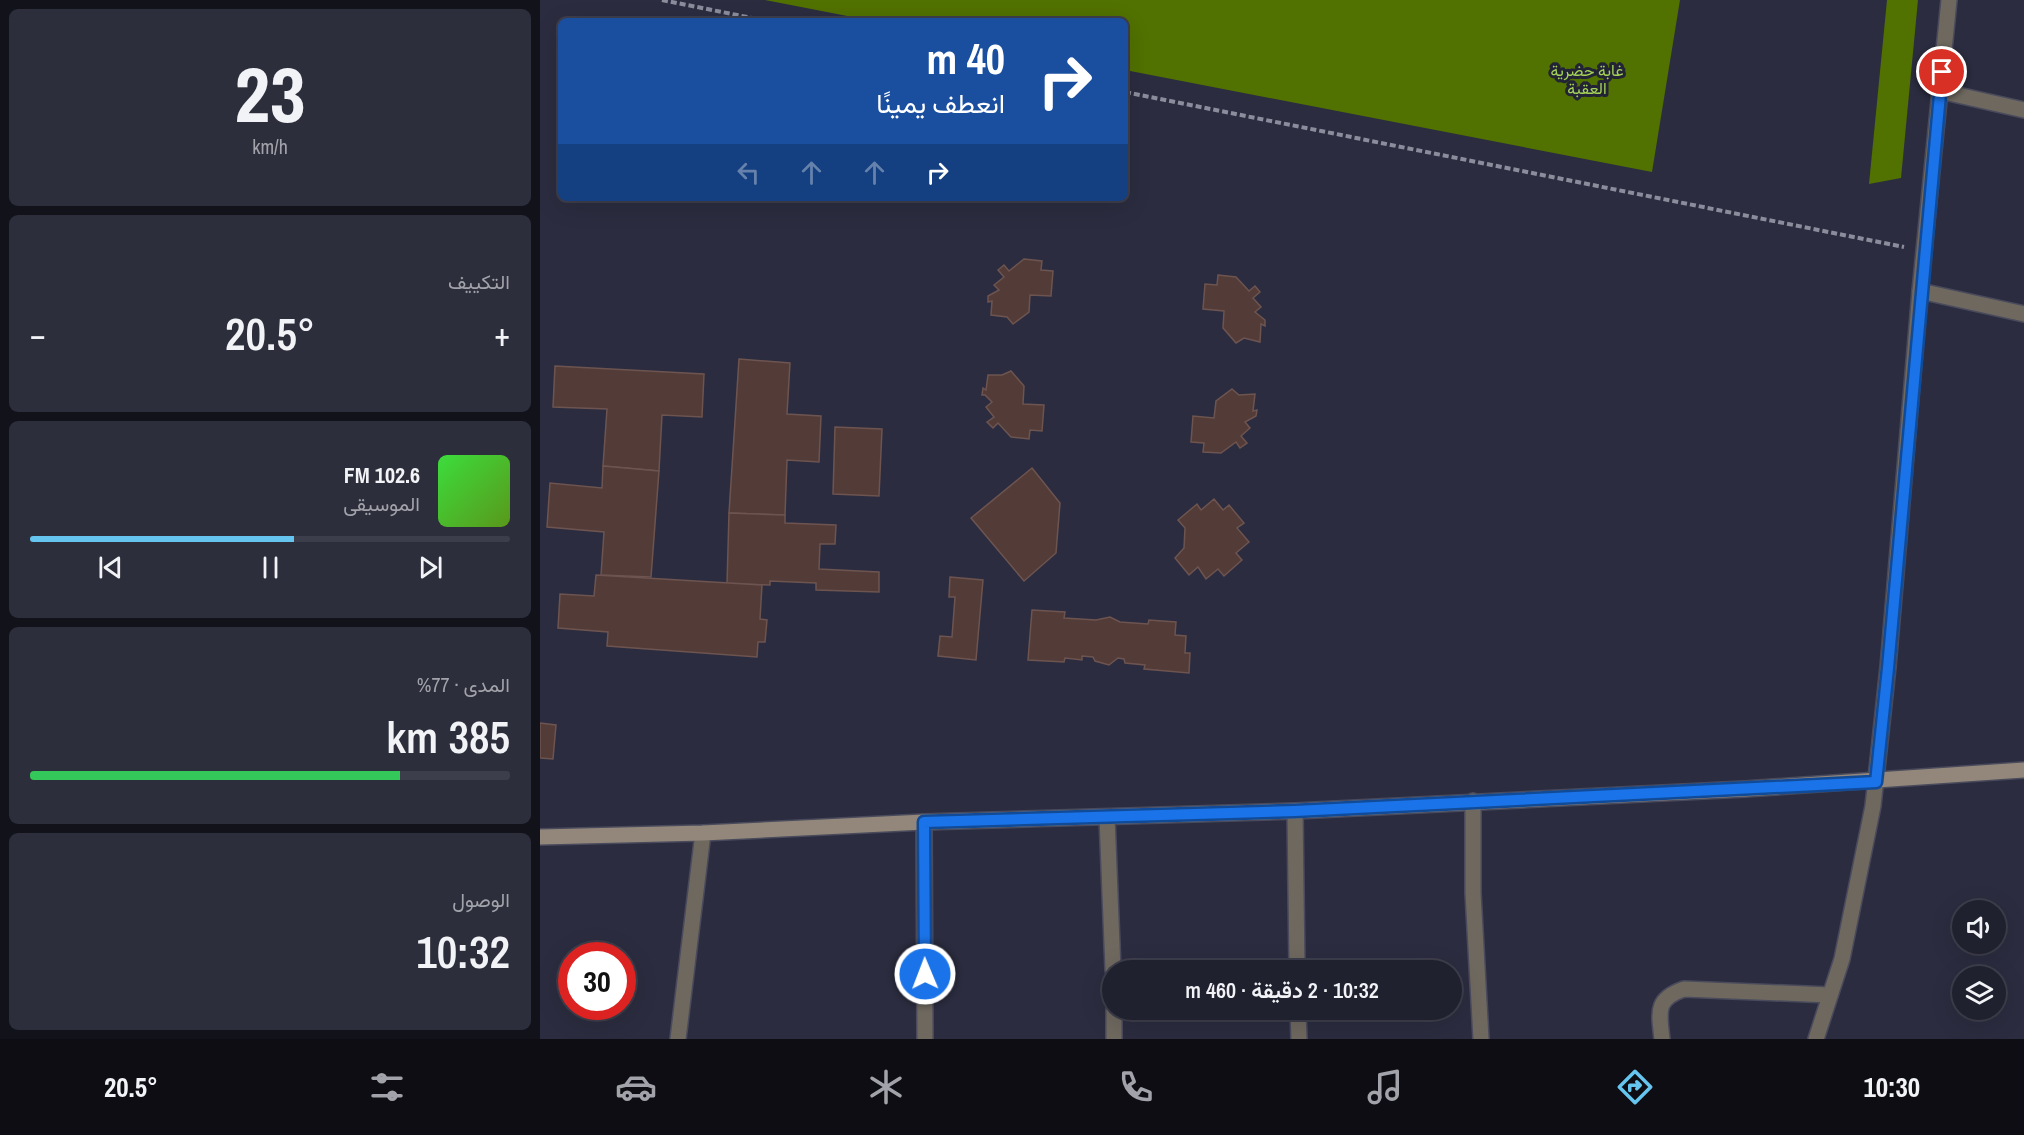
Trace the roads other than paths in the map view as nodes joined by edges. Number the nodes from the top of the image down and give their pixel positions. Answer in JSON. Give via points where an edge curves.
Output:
{"nodes":[{"id":1,"x":1949,"y":0,"type":"edge"},
{"id":2,"x":1940,"y":90,"type":"junction"},
{"id":3,"x":2024,"y":110,"type":"edge"},
{"id":4,"x":1920,"y":291,"type":"junction"},
{"id":5,"x":2024,"y":314,"type":"edge"},
{"id":6,"x":2024,"y":770,"type":"edge"},
{"id":7,"x":1876,"y":782,"type":"junction"},
{"id":8,"x":1473,"y":801,"type":"junction"},
{"id":9,"x":1295,"y":811,"type":"junction"},
{"id":10,"x":1107,"y":817,"type":"junction"},
{"id":11,"x":924,"y":822,"type":"junction"},
{"id":12,"x":703,"y":833,"type":"junction"},
{"id":13,"x":540,"y":837,"type":"edge"},
{"id":14,"x":1113,"y":960,"type":"edge"},
{"id":15,"x":1297,"y":960,"type":"edge"},
{"id":16,"x":1830,"y":995,"type":"junction"},
{"id":17,"x":1114,"y":1020,"type":"edge"},
{"id":18,"x":1298,"y":1020,"type":"edge"},
{"id":19,"x":678,"y":1039,"type":"edge"},
{"id":20,"x":926,"y":1039,"type":"edge"},
{"id":21,"x":1113,"y":1039,"type":"edge"},
{"id":22,"x":1299,"y":1039,"type":"edge"},
{"id":23,"x":1481,"y":1039,"type":"edge"},
{"id":24,"x":1662,"y":1039,"type":"edge"},
{"id":25,"x":1816,"y":1039,"type":"edge"}],
"edges":[{"from":1,"to":2,"type":"street"},
{"from":2,"to":3,"type":"street"},
{"from":2,"to":4,"type":"street"},
{"from":4,"to":5,"type":"street"},
{"from":4,"to":7,"type":"street"},
{"from":6,"to":7,"type":"street"},
{"from":7,"to":8,"type":"street"},
{"from":7,"to":16,"type":"street","via":[[1842,959]]},
{"from":8,"to":9,"type":"street"},
{"from":8,"to":23,"type":"street","via":[[1473,893]]},
{"from":9,"to":10,"type":"street"},
{"from":9,"to":15,"type":"street"},
{"from":10,"to":11,"type":"street"},
{"from":10,"to":14,"type":"street"},
{"from":11,"to":12,"type":"street"},
{"from":11,"to":20,"type":"street"},
{"from":12,"to":13,"type":"street"},
{"from":12,"to":19,"type":"street"},
{"from":16,"to":24,"type":"street","via":[[1684,989],[1662,1002]]},
{"from":16,"to":25,"type":"street"},
{"from":17,"to":21,"type":"street"},
{"from":18,"to":22,"type":"street"}]}
